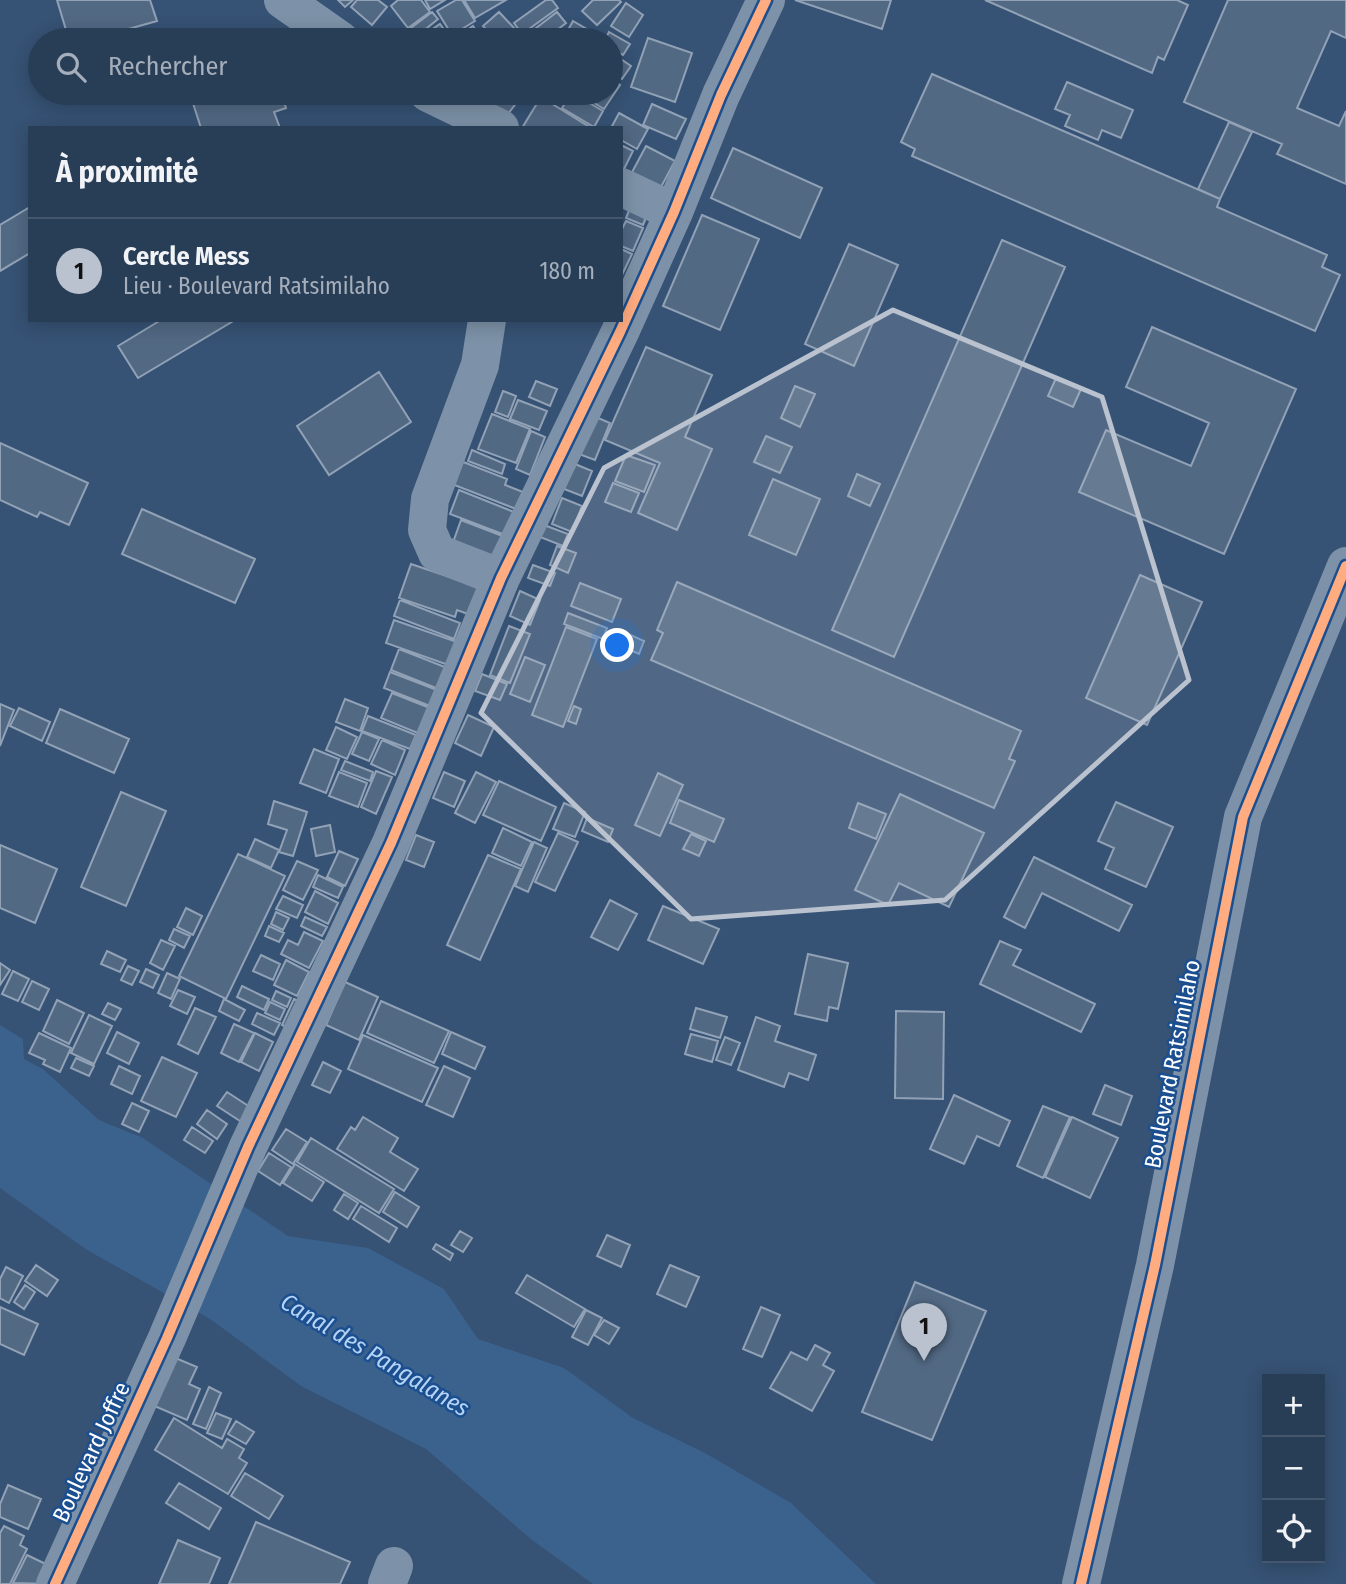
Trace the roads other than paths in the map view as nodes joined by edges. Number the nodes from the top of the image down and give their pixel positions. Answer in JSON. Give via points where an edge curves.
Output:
{"nodes":[{"id":1,"x":283,"y":0,"type":"edge"},
{"id":2,"x":766,"y":0,"type":"edge"},
{"id":3,"x":324,"y":28,"type":"edge"},
{"id":4,"x":453,"y":105,"type":"edge"},
{"id":5,"x":496,"y":126,"type":"edge"},
{"id":6,"x":623,"y":188,"type":"edge"},
{"id":7,"x":674,"y":212,"type":"junction"},
{"id":8,"x":486,"y":322,"type":"edge"},
{"id":9,"x":1346,"y":566,"type":"edge"},
{"id":10,"x":501,"y":578,"type":"junction"},
{"id":11,"x":55,"y":1584,"type":"edge"},
{"id":12,"x":1081,"y":1584,"type":"edge"}],
"edges":[{"from":1,"to":3,"type":"street"},
{"from":2,"to":7,"type":"street","name":"Boulevard Joffre"},
{"from":4,"to":5,"type":"street"},
{"from":6,"to":7,"type":"street"},
{"from":7,"to":10,"type":"street","name":"Boulevard Joffre"},
{"from":8,"to":10,"type":"street","via":[[480,365],[430,499],[427,530],[437,553]]},
{"from":9,"to":12,"type":"street","name":"Boulevard Ratsimilaho","via":[[1243,817],[1155,1265]]},
{"from":10,"to":11,"type":"street","name":"Boulevard Joffre","via":[[391,843],[248,1147]]}]}
